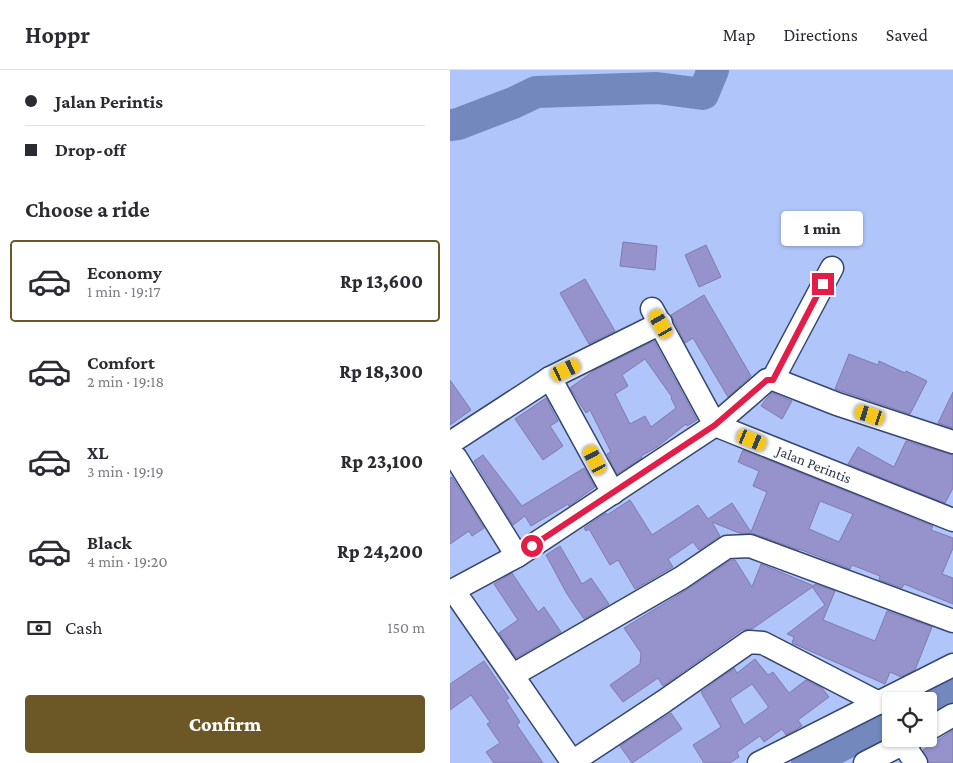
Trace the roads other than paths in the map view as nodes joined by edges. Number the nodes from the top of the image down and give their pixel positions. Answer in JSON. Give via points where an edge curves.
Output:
{"nodes":[{"id":1,"x":832,"y":268,"type":"dead end"},
{"id":2,"x":550,"y":378,"type":"junction"},
{"id":3,"x":773,"y":380,"type":"junction"},
{"id":4,"x":715,"y":425,"type":"junction"},
{"id":5,"x":953,"y":442,"type":"edge"},
{"id":6,"x":453,"y":450,"type":"edge"},
{"id":7,"x":613,"y":493,"type":"junction"},
{"id":8,"x":953,"y":520,"type":"edge"},
{"id":9,"x":517,"y":556,"type":"junction"},
{"id":10,"x":452,"y":592,"type":"edge"},
{"id":11,"x":953,"y":621,"type":"edge"},
{"id":12,"x":953,"y":665,"type":"edge"},
{"id":13,"x":513,"y":675,"type":"junction"},
{"id":14,"x":878,"y":703,"type":"junction"},
{"id":15,"x":953,"y":715,"type":"edge"},
{"id":16,"x":937,"y":724,"type":"edge"},
{"id":17,"x":896,"y":747,"type":"edge"},
{"id":18,"x":910,"y":747,"type":"edge"},
{"id":19,"x":572,"y":762,"type":"edge"},
{"id":20,"x":759,"y":763,"type":"edge"},
{"id":21,"x":865,"y":763,"type":"edge"},
{"id":22,"x":916,"y":763,"type":"edge"}],
"edges":[{"from":1,"to":3,"type":"street"},
{"from":2,"to":4,"type":"street","via":[[657,316]]},
{"from":2,"to":6,"type":"street"},
{"from":2,"to":7,"type":"street"},
{"from":3,"to":4,"type":"street","via":[[767,380]]},
{"from":3,"to":5,"type":"street"},
{"from":4,"to":7,"type":"street"},
{"from":4,"to":8,"type":"street","name":"Jalan Perintis"},
{"from":6,"to":9,"type":"street"},
{"from":7,"to":9,"type":"street"},
{"from":9,"to":10,"type":"street"},
{"from":10,"to":13,"type":"street"},
{"from":11,"to":13,"type":"street","via":[[750,546],[727,547],[682,578]]},
{"from":12,"to":14,"type":"street"},
{"from":13,"to":19,"type":"street"},
{"from":14,"to":19,"type":"street","via":[[763,643],[748,642]]},
{"from":14,"to":20,"type":"street"},
{"from":15,"to":16,"type":"street"},
{"from":17,"to":21,"type":"street"},
{"from":18,"to":22,"type":"street"}]}
